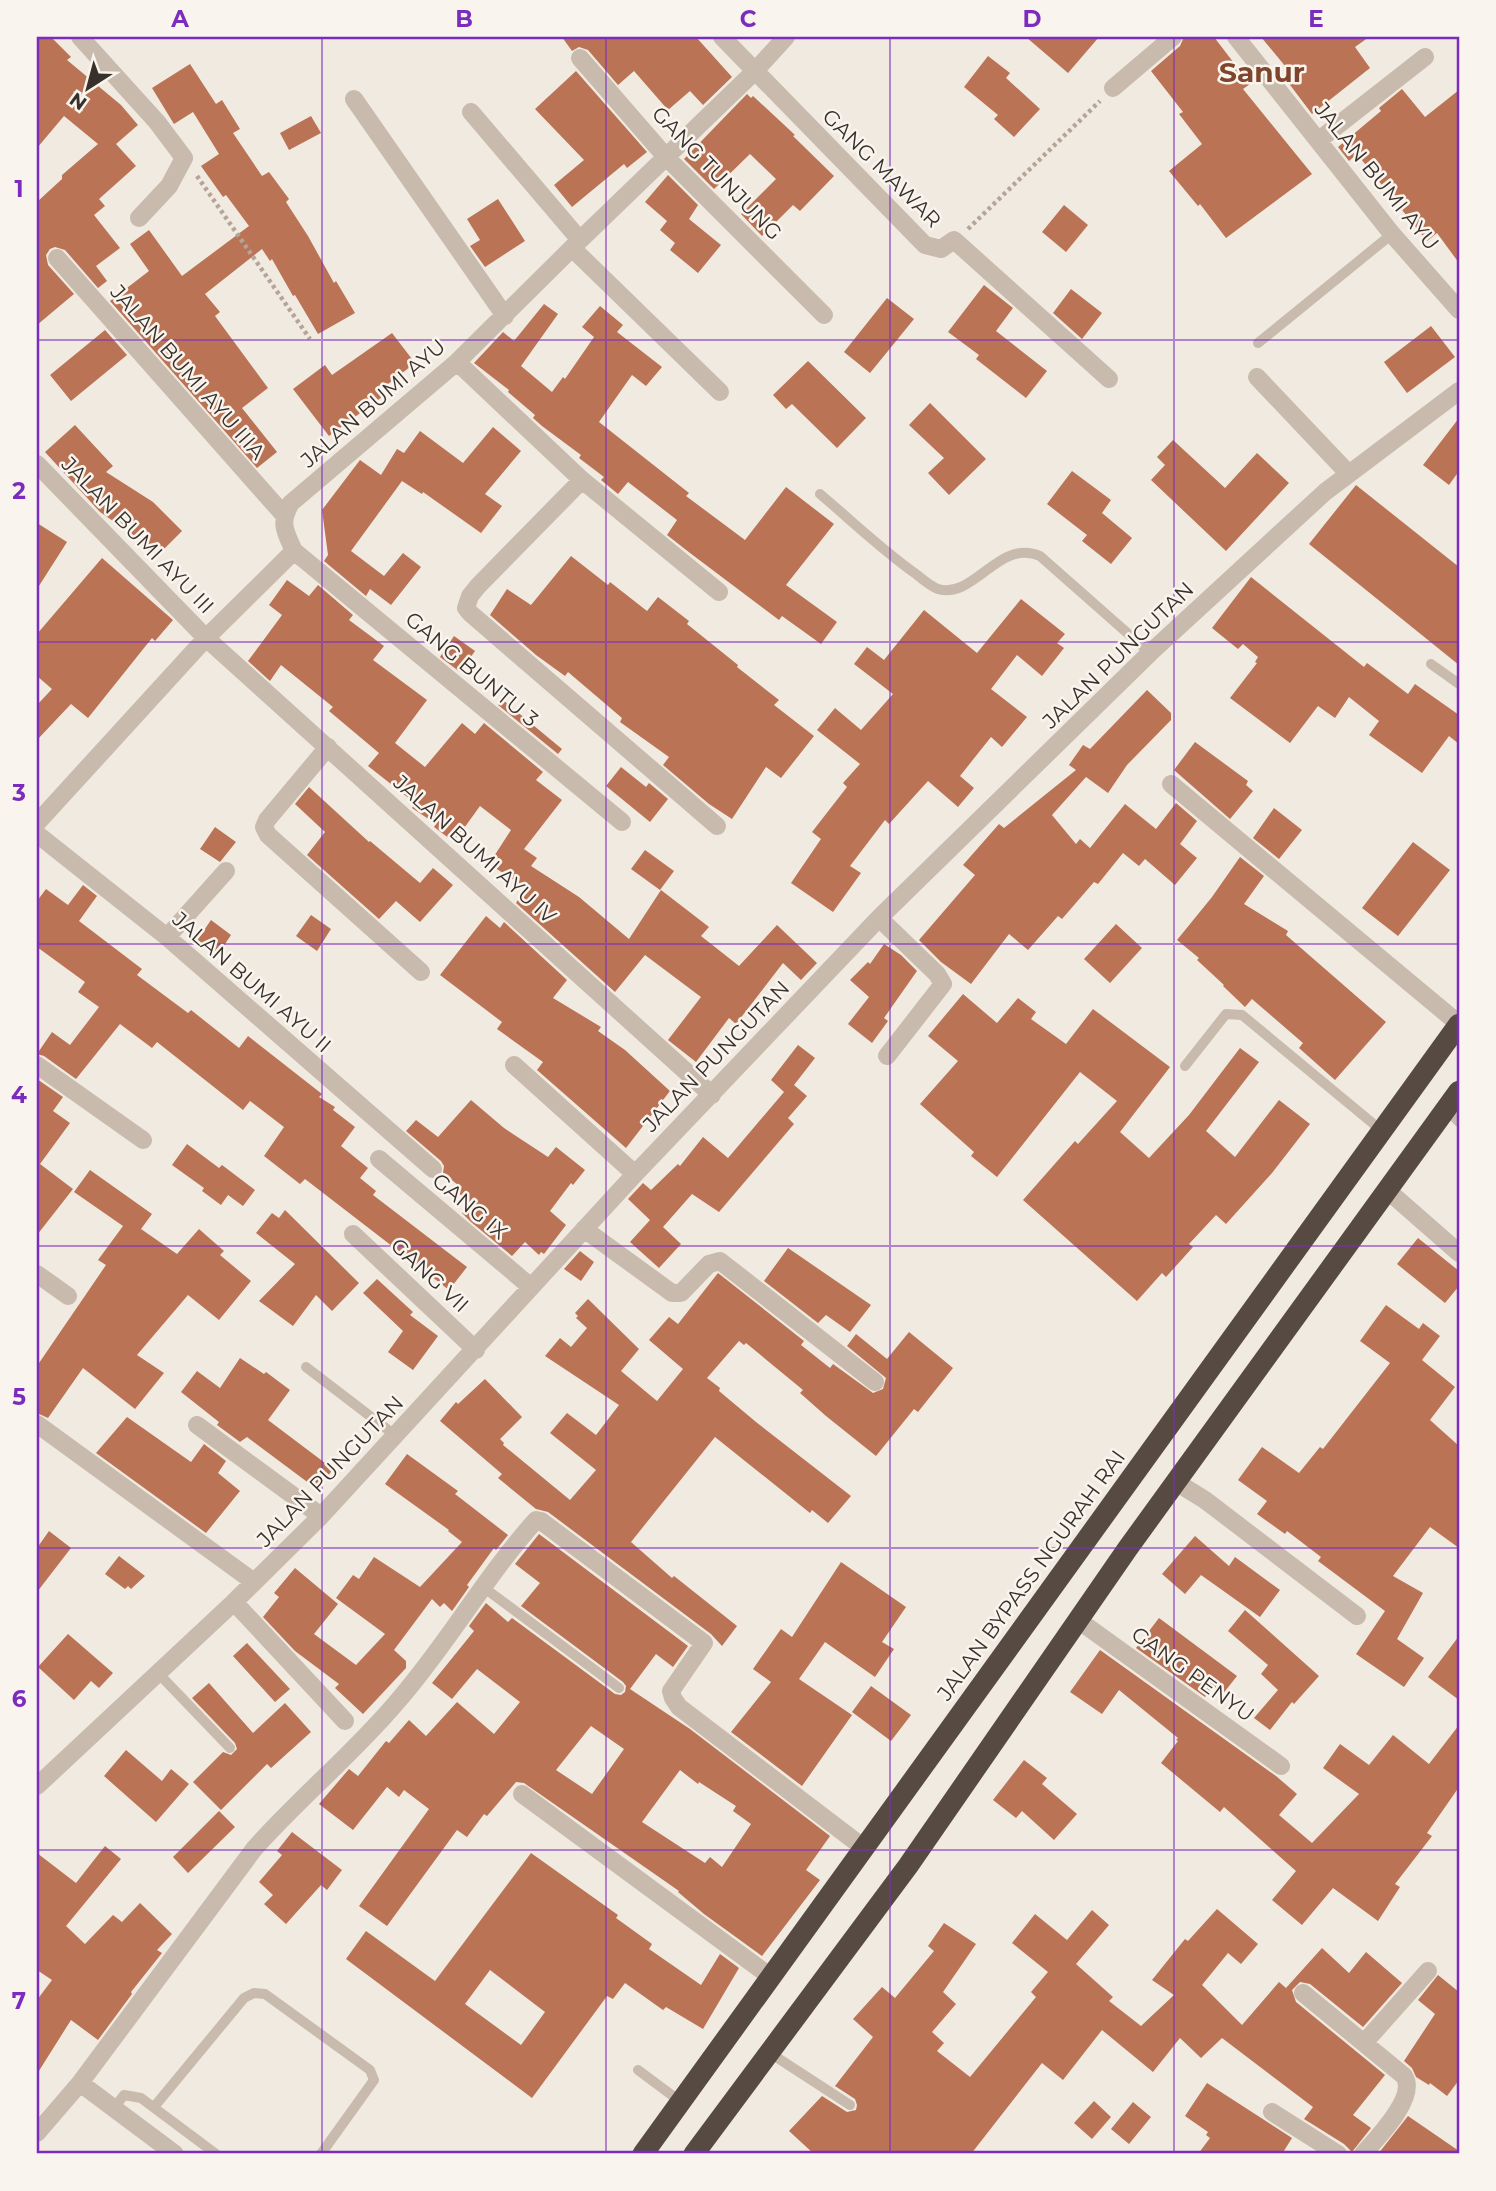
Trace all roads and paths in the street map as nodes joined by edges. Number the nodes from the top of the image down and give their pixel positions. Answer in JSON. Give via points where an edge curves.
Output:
{"nodes":[{"id":1,"x":80,"y":37,"type":"edge"},
{"id":2,"x":722,"y":37,"type":"edge"},
{"id":3,"x":786,"y":37,"type":"edge"},
{"id":4,"x":1172,"y":37,"type":"edge"},
{"id":5,"x":1236,"y":37,"type":"edge"},
{"id":6,"x":1425,"y":57,"type":"dead end"},
{"id":7,"x":580,"y":58,"type":"dead end"},
{"id":8,"x":754,"y":72,"type":"junction"},
{"id":9,"x":1113,"y":88,"type":"joint"},
{"id":10,"x":354,"y":99,"type":"dead end"},
{"id":11,"x":471,"y":112,"type":"dead end"},
{"id":12,"x":1319,"y":140,"type":"junction"},
{"id":13,"x":666,"y":157,"type":"junction"},
{"id":14,"x":184,"y":158,"type":"junction"},
{"id":15,"x":139,"y":218,"type":"dead end"},
{"id":16,"x":967,"y":231,"type":"dead end"},
{"id":17,"x":1392,"y":234,"type":"junction"},
{"id":18,"x":576,"y":244,"type":"junction"},
{"id":19,"x":57,"y":258,"type":"dead end"},
{"id":20,"x":1459,"y":310,"type":"edge"},
{"id":21,"x":824,"y":315,"type":"dead end"},
{"id":22,"x":505,"y":316,"type":"junction"},
{"id":23,"x":310,"y":340,"type":"dead end"},
{"id":24,"x":1258,"y":343,"type":"dead end"},
{"id":25,"x":457,"y":362,"type":"junction"},
{"id":26,"x":1257,"y":377,"type":"dead end"},
{"id":27,"x":1109,"y":379,"type":"dead end"},
{"id":28,"x":1459,"y":391,"type":"edge"},
{"id":29,"x":720,"y":392,"type":"dead end"},
{"id":30,"x":37,"y":464,"type":"edge"},
{"id":31,"x":1348,"y":473,"type":"junction"},
{"id":32,"x":583,"y":480,"type":"junction"},
{"id":33,"x":820,"y":494,"type":"dead end"},
{"id":34,"x":284,"y":515,"type":"junction"},
{"id":35,"x":294,"y":551,"type":"junction"},
{"id":36,"x":719,"y":592,"type":"dead end"},
{"id":37,"x":206,"y":638,"type":"junction"},
{"id":38,"x":1150,"y":653,"type":"junction"},
{"id":39,"x":1431,"y":664,"type":"dead end"},
{"id":40,"x":1459,"y":684,"type":"edge"},
{"id":41,"x":328,"y":747,"type":"junction"},
{"id":42,"x":1171,"y":784,"type":"dead end"},
{"id":43,"x":622,"y":822,"type":"dead end"},
{"id":44,"x":37,"y":823,"type":"edge"},
{"id":45,"x":717,"y":826,"type":"dead end"},
{"id":46,"x":37,"y":834,"type":"edge"},
{"id":47,"x":226,"y":871,"type":"dead end"},
{"id":48,"x":879,"y":918,"type":"junction"},
{"id":49,"x":167,"y":937,"type":"junction"},
{"id":50,"x":421,"y":972,"type":"dead end"},
{"id":51,"x":1459,"y":1024,"type":"edge"},
{"id":52,"x":887,"y":1056,"type":"dead end"},
{"id":53,"x":37,"y":1065,"type":"edge"},
{"id":54,"x":514,"y":1065,"type":"dead end"},
{"id":55,"x":1185,"y":1066,"type":"dead end"},
{"id":56,"x":1459,"y":1091,"type":"edge"},
{"id":57,"x":712,"y":1095,"type":"junction"},
{"id":58,"x":1453,"y":1115,"type":"edge"},
{"id":59,"x":1382,"y":1131,"type":"junction"},
{"id":60,"x":143,"y":1140,"type":"dead end"},
{"id":61,"x":379,"y":1159,"type":"dead end"},
{"id":62,"x":433,"y":1169,"type":"dead end"},
{"id":63,"x":635,"y":1174,"type":"junction"},
{"id":64,"x":1387,"y":1190,"type":"junction"},
{"id":65,"x":584,"y":1229,"type":"junction"},
{"id":66,"x":354,"y":1234,"type":"dead end"},
{"id":67,"x":1459,"y":1253,"type":"edge"},
{"id":68,"x":37,"y":1273,"type":"edge"},
{"id":69,"x":531,"y":1287,"type":"junction"},
{"id":70,"x":68,"y":1296,"type":"dead end"},
{"id":71,"x":475,"y":1350,"type":"junction"},
{"id":72,"x":306,"y":1367,"type":"dead end"},
{"id":73,"x":875,"y":1381,"type":"dead end"},
{"id":74,"x":37,"y":1424,"type":"edge"},
{"id":75,"x":197,"y":1424,"type":"dead end"},
{"id":76,"x":396,"y":1436,"type":"junction"},
{"id":77,"x":1176,"y":1482,"type":"junction"},
{"id":78,"x":321,"y":1516,"type":"junction"},
{"id":79,"x":254,"y":1582,"type":"junction"},
{"id":80,"x":482,"y":1587,"type":"junction"},
{"id":81,"x":234,"y":1602,"type":"junction"},
{"id":82,"x":1357,"y":1616,"type":"dead end"},
{"id":83,"x":1078,"y":1620,"type":"junction"},
{"id":84,"x":158,"y":1673,"type":"junction"},
{"id":85,"x":619,"y":1688,"type":"dead end"},
{"id":86,"x":345,"y":1721,"type":"dead end"},
{"id":87,"x":230,"y":1748,"type":"dead end"},
{"id":88,"x":1281,"y":1766,"type":"dead end"},
{"id":89,"x":37,"y":1786,"type":"edge"},
{"id":90,"x":522,"y":1794,"type":"dead end"},
{"id":91,"x":864,"y":1847,"type":"junction"},
{"id":92,"x":1428,"y":1971,"type":"dead end"},
{"id":93,"x":771,"y":1977,"type":"junction"},
{"id":94,"x":1303,"y":1993,"type":"dead end"},
{"id":95,"x":1364,"y":2043,"type":"junction"},
{"id":96,"x":770,"y":2053,"type":"junction"},
{"id":97,"x":638,"y":2070,"type":"dead end"},
{"id":98,"x":80,"y":2083,"type":"junction"},
{"id":99,"x":681,"y":2102,"type":"junction"},
{"id":100,"x":850,"y":2105,"type":"dead end"},
{"id":101,"x":114,"y":2108,"type":"junction"},
{"id":102,"x":154,"y":2108,"type":"junction"},
{"id":103,"x":1272,"y":2112,"type":"dead end"},
{"id":104,"x":37,"y":2133,"type":"edge"},
{"id":105,"x":175,"y":2154,"type":"edge"},
{"id":106,"x":216,"y":2154,"type":"edge"},
{"id":107,"x":321,"y":2154,"type":"edge"},
{"id":108,"x":643,"y":2154,"type":"edge"},
{"id":109,"x":694,"y":2154,"type":"edge"},
{"id":110,"x":1338,"y":2154,"type":"edge"},
{"id":111,"x":1363,"y":2154,"type":"edge"}],
"edges":[{"from":1,"to":14,"type":"street"},
{"from":2,"to":8,"type":"street"},
{"from":3,"to":8,"type":"street","name":"JALAN BUMI AYU"},
{"from":4,"to":9,"type":"street"},
{"from":5,"to":12,"type":"street","name":"JALAN BUMI AYU"},
{"from":6,"to":12,"type":"street"},
{"from":7,"to":13,"type":"street","name":"GANG TUNJUNG"},
{"from":8,"to":13,"type":"street","name":"JALAN BUMI AYU"},
{"from":8,"to":27,"type":"street","name":"GANG MAWAR","via":[[925,245],[941,249],[954,240]]},
{"from":9,"to":16,"type":"path"},
{"from":10,"to":22,"type":"street"},
{"from":11,"to":18,"type":"street"},
{"from":12,"to":17,"type":"street","name":"JALAN BUMI AYU"},
{"from":13,"to":18,"type":"street","name":"JALAN BUMI AYU"},
{"from":13,"to":21,"type":"street","name":"GANG TUNJUNG"},
{"from":14,"to":15,"type":"street","via":[[169,186]]},
{"from":14,"to":23,"type":"path"},
{"from":17,"to":20,"type":"street","name":"JALAN BUMI AYU"},
{"from":17,"to":24,"type":"lane"},
{"from":18,"to":22,"type":"street","name":"JALAN BUMI AYU"},
{"from":18,"to":29,"type":"street"},
{"from":19,"to":34,"type":"street","name":"JALAN BUMI AYU IIIA"},
{"from":22,"to":25,"type":"street","name":"JALAN BUMI AYU"},
{"from":25,"to":32,"type":"street"},
{"from":25,"to":34,"type":"street","name":"JALAN BUMI AYU","via":[[291,503]]},
{"from":26,"to":31,"type":"street"},
{"from":28,"to":31,"type":"street","name":"JALAN PUNGUTAN"},
{"from":30,"to":37,"type":"street","name":"JALAN BUMI AYU III"},
{"from":31,"to":38,"type":"street","name":"JALAN PUNGUTAN"},
{"from":32,"to":36,"type":"street"},
{"from":32,"to":45,"type":"street","via":[[478,586],[466,608]]},
{"from":33,"to":38,"type":"lane","via":[[939,589],[961,588],[1011,555],[1030,552],[1040,556]]},
{"from":34,"to":35,"type":"street","via":[[284,530]]},
{"from":35,"to":37,"type":"street"},
{"from":35,"to":43,"type":"street","name":"GANG BUNTU 3"},
{"from":37,"to":41,"type":"street","name":"JALAN BUMI AYU IV"},
{"from":37,"to":44,"type":"street"},
{"from":38,"to":48,"type":"street","name":"JALAN PUNGUTAN"},
{"from":39,"to":40,"type":"lane"},
{"from":41,"to":50,"type":"street","via":[[264,827]]},
{"from":41,"to":57,"type":"street","name":"JALAN BUMI AYU IV"},
{"from":42,"to":51,"type":"street"},
{"from":46,"to":49,"type":"street","name":"JALAN BUMI AYU II"},
{"from":47,"to":49,"type":"street"},
{"from":48,"to":52,"type":"street","via":[[943,984]]},
{"from":48,"to":57,"type":"street","name":"JALAN PUNGUTAN"},
{"from":49,"to":62,"type":"street","name":"JALAN BUMI AYU II"},
{"from":51,"to":59,"type":"highway","name":"JALAN BYPASS NGURAH RAI"},
{"from":53,"to":60,"type":"street"},
{"from":54,"to":63,"type":"street"},
{"from":55,"to":59,"type":"lane","via":[[1226,1014],[1242,1015]]},
{"from":56,"to":58,"type":"highway"},
{"from":57,"to":63,"type":"street","name":"JALAN PUNGUTAN"},
{"from":58,"to":64,"type":"highway"},
{"from":59,"to":91,"type":"highway","name":"JALAN BYPASS NGURAH RAI"},
{"from":61,"to":69,"type":"street","name":"GANG IX"},
{"from":63,"to":65,"type":"street","name":"JALAN PUNGUTAN"},
{"from":64,"to":67,"type":"street"},
{"from":64,"to":77,"type":"highway"},
{"from":65,"to":69,"type":"street","name":"JALAN PUNGUTAN"},
{"from":65,"to":73,"type":"street","via":[[672,1293],[681,1293],[709,1264],[720,1261]]},
{"from":66,"to":71,"type":"street","name":"GANG VII"},
{"from":68,"to":70,"type":"street"},
{"from":69,"to":71,"type":"street","name":"JALAN PUNGUTAN"},
{"from":71,"to":76,"type":"street","name":"JALAN PUNGUTAN"},
{"from":72,"to":76,"type":"lane"},
{"from":74,"to":79,"type":"street"},
{"from":75,"to":78,"type":"street"},
{"from":76,"to":78,"type":"street","name":"JALAN PUNGUTAN"},
{"from":77,"to":82,"type":"street"},
{"from":77,"to":83,"type":"highway"},
{"from":78,"to":79,"type":"street","name":"JALAN PUNGUTAN"},
{"from":79,"to":81,"type":"street","name":"JALAN PUNGUTAN"},
{"from":80,"to":85,"type":"lane"},
{"from":80,"to":91,"type":"street","via":[[534,1521],[541,1521],[704,1643],[671,1691],[679,1707]]},
{"from":80,"to":98,"type":"street","via":[[396,1704],[254,1849]]},
{"from":81,"to":84,"type":"street","name":"JALAN PUNGUTAN"},
{"from":81,"to":86,"type":"street"},
{"from":83,"to":88,"type":"street","name":"GANG PENYU"},
{"from":83,"to":96,"type":"highway","via":[[908,1866]]},
{"from":84,"to":87,"type":"lane"},
{"from":84,"to":89,"type":"street","name":"JALAN PUNGUTAN"},
{"from":90,"to":93,"type":"street"},
{"from":91,"to":93,"type":"highway","name":"JALAN BYPASS NGURAH RAI"},
{"from":92,"to":95,"type":"street"},
{"from":93,"to":99,"type":"highway","name":"JALAN BYPASS NGURAH RAI"},
{"from":94,"to":95,"type":"street"},
{"from":95,"to":111,"type":"street","via":[[1404,2076],[1408,2092]]},
{"from":96,"to":100,"type":"lane"},
{"from":96,"to":109,"type":"highway"},
{"from":97,"to":99,"type":"lane"},
{"from":98,"to":101,"type":"street"},
{"from":98,"to":104,"type":"street"},
{"from":99,"to":108,"type":"highway","name":"JALAN BYPASS NGURAH RAI"},
{"from":101,"to":102,"type":"lane","via":[[124,2095],[141,2098]]},
{"from":101,"to":105,"type":"street"},
{"from":102,"to":106,"type":"lane"},
{"from":102,"to":107,"type":"lane","via":[[244,1998],[265,1994],[370,2070],[374,2080]]},
{"from":103,"to":110,"type":"street"}]}
